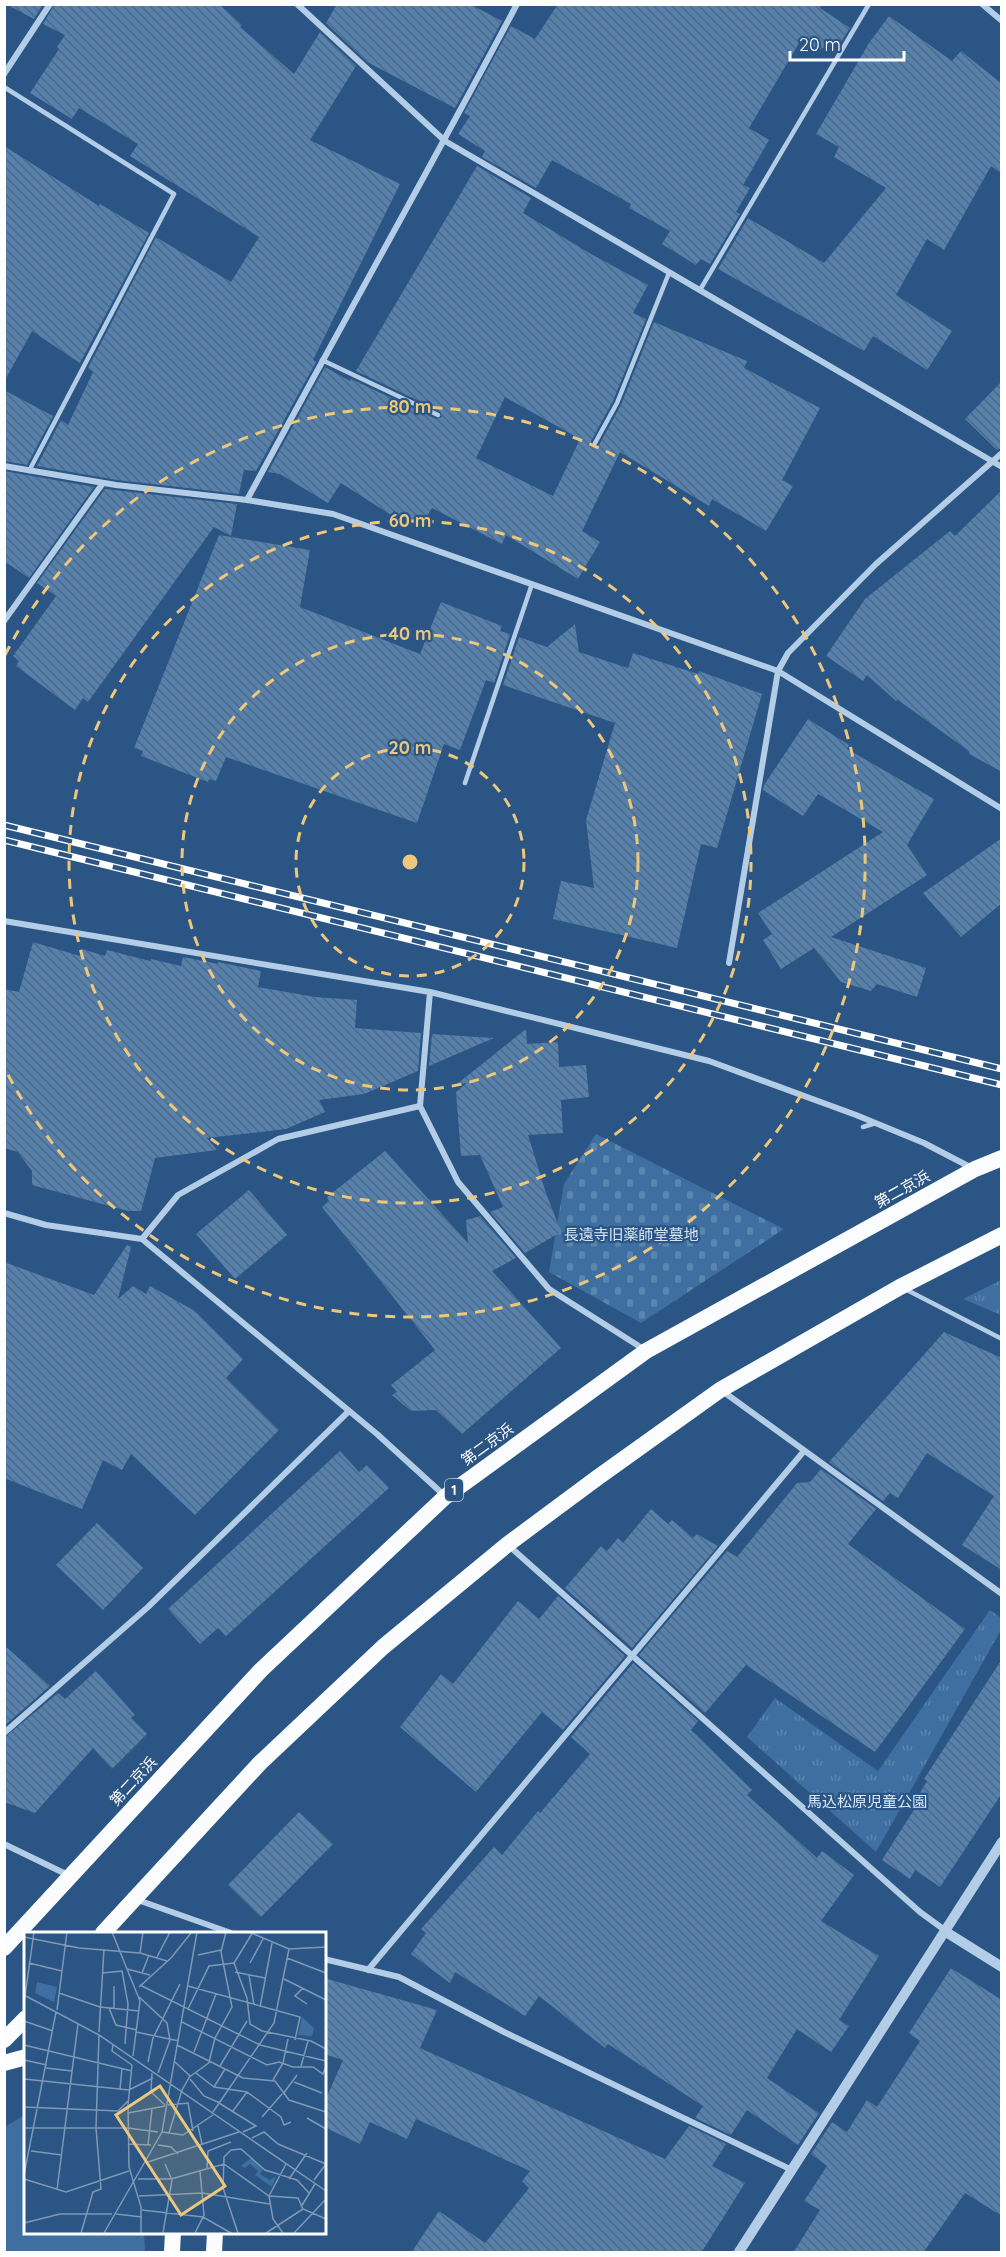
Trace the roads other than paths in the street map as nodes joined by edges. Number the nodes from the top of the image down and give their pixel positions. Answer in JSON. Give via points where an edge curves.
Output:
{"nodes":[{"id":1,"x":50,"y":4,"type":"edge"},
{"id":2,"x":297,"y":4,"type":"edge"},
{"id":3,"x":517,"y":4,"type":"edge"},
{"id":4,"x":869,"y":4,"type":"edge"},
{"id":5,"x":982,"y":4,"type":"edge"},
{"id":6,"x":1002,"y":21,"type":"edge"},
{"id":7,"x":4,"y":74,"type":"edge"},
{"id":8,"x":4,"y":87,"type":"edge"},
{"id":9,"x":445,"y":141,"type":"junction"},
{"id":10,"x":669,"y":273,"type":"junction"},
{"id":11,"x":700,"y":290,"type":"junction"},
{"id":12,"x":322,"y":360,"type":"junction"},
{"id":13,"x":438,"y":415,"type":"dead end"},
{"id":14,"x":595,"y":444,"type":"dead end"},
{"id":15,"x":1002,"y":453,"type":"edge"},
{"id":16,"x":994,"y":462,"type":"junction"},
{"id":17,"x":4,"y":466,"type":"edge"},
{"id":18,"x":1002,"y":467,"type":"edge"},
{"id":19,"x":28,"y":471,"type":"junction"},
{"id":20,"x":103,"y":483,"type":"junction"},
{"id":21,"x":247,"y":500,"type":"junction"},
{"id":22,"x":532,"y":584,"type":"junction"},
{"id":23,"x":4,"y":621,"type":"edge"},
{"id":24,"x":778,"y":671,"type":"junction"},
{"id":25,"x":465,"y":783,"type":"dead end"},
{"id":26,"x":1002,"y":809,"type":"edge"},
{"id":27,"x":4,"y":921,"type":"edge"},
{"id":28,"x":729,"y":963,"type":"dead end"},
{"id":29,"x":430,"y":992,"type":"junction"},
{"id":30,"x":420,"y":1106,"type":"junction"},
{"id":31,"x":876,"y":1123,"type":"junction"},
{"id":32,"x":863,"y":1127,"type":"dead end"},
{"id":33,"x":1002,"y":1158,"type":"edge"},
{"id":34,"x":975,"y":1169,"type":"junction"},
{"id":35,"x":4,"y":1213,"type":"edge"},
{"id":36,"x":1002,"y":1235,"type":"edge"},
{"id":37,"x":142,"y":1239,"type":"junction"},
{"id":38,"x":900,"y":1287,"type":"junction"},
{"id":39,"x":1002,"y":1340,"type":"edge"},
{"id":40,"x":646,"y":1351,"type":"junction"},
{"id":41,"x":720,"y":1390,"type":"junction"},
{"id":42,"x":349,"y":1411,"type":"junction"},
{"id":43,"x":804,"y":1451,"type":"junction"},
{"id":44,"x":445,"y":1497,"type":"junction"},
{"id":45,"x":508,"y":1544,"type":"junction"},
{"id":46,"x":1002,"y":1594,"type":"edge"},
{"id":47,"x":632,"y":1656,"type":"junction"},
{"id":48,"x":4,"y":1733,"type":"edge"},
{"id":49,"x":1002,"y":1842,"type":"edge"},
{"id":50,"x":4,"y":1844,"type":"edge"},
{"id":51,"x":69,"y":1876,"type":"junction"},
{"id":52,"x":131,"y":1902,"type":"junction"},
{"id":53,"x":104,"y":1932,"type":"edge"},
{"id":54,"x":122,"y":1932,"type":"edge"},
{"id":55,"x":228,"y":1932,"type":"edge"},
{"id":56,"x":946,"y":1932,"type":"junction"},
{"id":57,"x":4,"y":1948,"type":"edge"},
{"id":58,"x":326,"y":1960,"type":"edge"},
{"id":59,"x":1002,"y":1967,"type":"edge"},
{"id":60,"x":368,"y":1970,"type":"junction"},
{"id":61,"x":24,"y":2020,"type":"edge"},
{"id":62,"x":4,"y":2040,"type":"edge"},
{"id":63,"x":24,"y":2058,"type":"edge"},
{"id":64,"x":4,"y":2063,"type":"edge"},
{"id":65,"x":792,"y":2170,"type":"junction"},
{"id":66,"x":173,"y":2233,"type":"edge"},
{"id":67,"x":215,"y":2233,"type":"edge"},
{"id":68,"x":172,"y":2253,"type":"edge"},
{"id":69,"x":214,"y":2253,"type":"edge"},
{"id":70,"x":739,"y":2253,"type":"edge"}],
"edges":[{"from":1,"to":7,"type":"street"},
{"from":2,"to":9,"type":"street"},
{"from":3,"to":9,"type":"street"},
{"from":4,"to":11,"type":"lane"},
{"from":5,"to":6,"type":"street"},
{"from":8,"to":19,"type":"lane","via":[[174,194]]},
{"from":9,"to":10,"type":"street"},
{"from":9,"to":12,"type":"street"},
{"from":10,"to":11,"type":"street"},
{"from":10,"to":14,"type":"lane","via":[[617,403]]},
{"from":11,"to":16,"type":"street"},
{"from":12,"to":13,"type":"lane"},
{"from":12,"to":21,"type":"street"},
{"from":15,"to":16,"type":"street"},
{"from":16,"to":18,"type":"street"},
{"from":16,"to":24,"type":"street","via":[[876,564],[788,652]]},
{"from":17,"to":19,"type":"street"},
{"from":19,"to":20,"type":"street"},
{"from":20,"to":21,"type":"street"},
{"from":20,"to":23,"type":"street"},
{"from":21,"to":22,"type":"street","via":[[333,514]]},
{"from":22,"to":24,"type":"street"},
{"from":22,"to":25,"type":"lane"},
{"from":24,"to":26,"type":"street"},
{"from":24,"to":28,"type":"street"},
{"from":27,"to":29,"type":"street"},
{"from":29,"to":30,"type":"street"},
{"from":29,"to":31,"type":"street","via":[[710,1061]]},
{"from":30,"to":37,"type":"street","via":[[278,1139],[178,1195]]},
{"from":30,"to":40,"type":"street","via":[[458,1182],[549,1289]]},
{"from":31,"to":32,"type":"lane"},
{"from":31,"to":34,"type":"street"},
{"from":33,"to":34,"type":"highway","name":"第二京浜","number":"1"},
{"from":34,"to":40,"type":"highway","name":"第二京浜","number":"1"},
{"from":35,"to":37,"type":"street","via":[[46,1225]]},
{"from":36,"to":38,"type":"highway"},
{"from":37,"to":42,"type":"street"},
{"from":38,"to":39,"type":"lane"},
{"from":38,"to":41,"type":"highway"},
{"from":40,"to":44,"type":"highway","name":"第二京浜","number":"1"},
{"from":41,"to":43,"type":"street"},
{"from":41,"to":45,"type":"highway"},
{"from":42,"to":44,"type":"street"},
{"from":42,"to":48,"type":"street","via":[[148,1607]]},
{"from":43,"to":46,"type":"street"},
{"from":43,"to":47,"type":"street"},
{"from":44,"to":51,"type":"highway","name":"第二京浜","number":"1","via":[[261,1670]]},
{"from":45,"to":47,"type":"street"},
{"from":45,"to":52,"type":"highway","via":[[383,1647],[260,1763]]},
{"from":47,"to":56,"type":"street"},
{"from":47,"to":60,"type":"street"},
{"from":49,"to":56,"type":"street"},
{"from":50,"to":51,"type":"street"},
{"from":51,"to":57,"type":"highway","name":"第二京浜","number":"1"},
{"from":52,"to":53,"type":"highway"},
{"from":52,"to":54,"type":"highway"},
{"from":52,"to":55,"type":"street"},
{"from":56,"to":59,"type":"street"},
{"from":56,"to":65,"type":"street"},
{"from":58,"to":60,"type":"street"},
{"from":60,"to":65,"type":"street","via":[[399,1977],[504,2032]]},
{"from":61,"to":62,"type":"highway"},
{"from":63,"to":64,"type":"highway"},
{"from":65,"to":70,"type":"street"},
{"from":66,"to":68,"type":"highway"},
{"from":67,"to":69,"type":"highway"}]}
